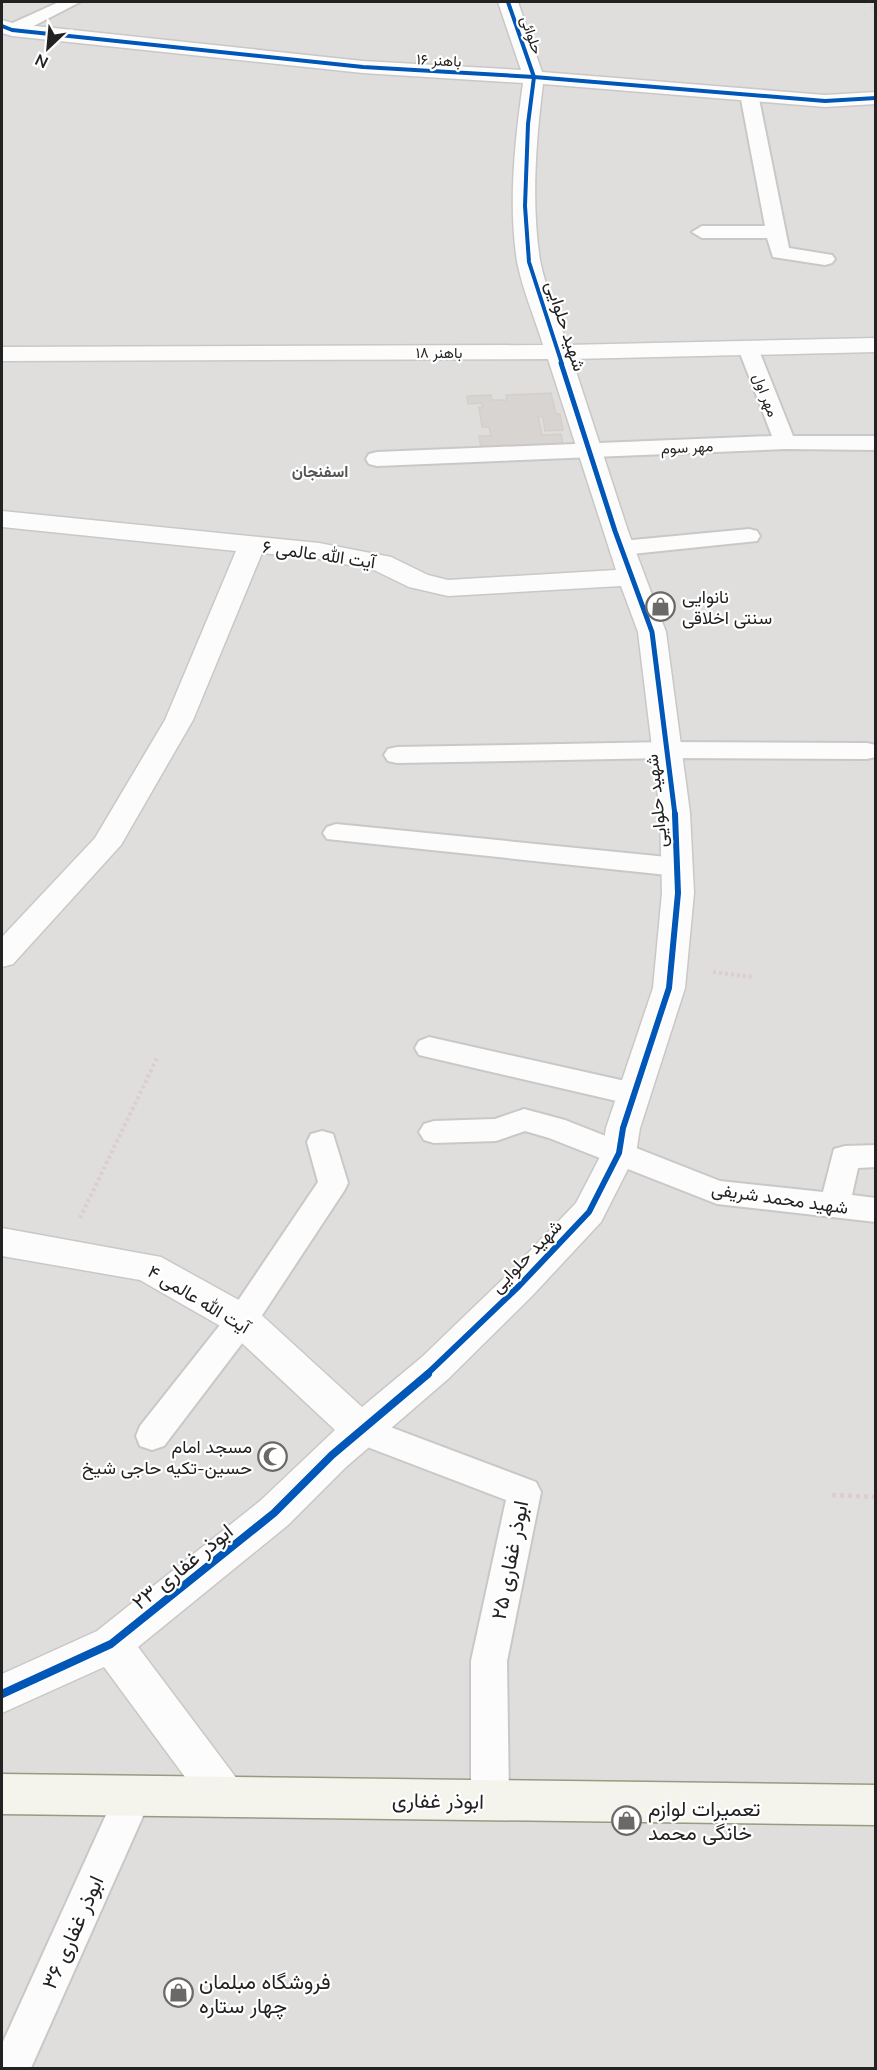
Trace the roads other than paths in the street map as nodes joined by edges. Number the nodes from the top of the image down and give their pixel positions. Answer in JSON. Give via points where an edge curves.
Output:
{"nodes":[{"id":1,"x":72,"y":2,"type":"edge"},
{"id":2,"x":508,"y":2,"type":"edge"},
{"id":3,"x":7,"y":28,"type":"edge"},
{"id":4,"x":534,"y":77,"type":"junction"},
{"id":5,"x":749,"y":94,"type":"junction"},
{"id":6,"x":876,"y":98,"type":"edge"},
{"id":7,"x":702,"y":232,"type":"dead end"},
{"id":8,"x":776,"y":232,"type":"junction"},
{"id":9,"x":825,"y":259,"type":"dead end"},
{"id":10,"x":876,"y":345,"type":"edge"},
{"id":11,"x":748,"y":348,"type":"junction"},
{"id":12,"x":558,"y":352,"type":"junction"},
{"id":13,"x":2,"y":354,"type":"edge"},
{"id":14,"x":785,"y":442,"type":"junction"},
{"id":15,"x":876,"y":443,"type":"edge"},
{"id":16,"x":590,"y":451,"type":"junction"},
{"id":17,"x":377,"y":459,"type":"dead end"},
{"id":18,"x":2,"y":519,"type":"edge"},
{"id":19,"x":749,"y":536,"type":"dead end"},
{"id":20,"x":252,"y":544,"type":"junction"},
{"id":21,"x":622,"y":548,"type":"junction"},
{"id":22,"x":632,"y":577,"type":"junction"},
{"id":23,"x":667,"y":750,"type":"junction"},
{"id":24,"x":867,"y":751,"type":"dead end"},
{"id":25,"x":397,"y":756,"type":"dead end"},
{"id":26,"x":336,"y":834,"type":"dead end"},
{"id":27,"x":677,"y":867,"type":"junction"},
{"id":28,"x":2,"y":956,"type":"edge"},
{"id":29,"x":429,"y":1048,"type":"dead end"},
{"id":30,"x":634,"y":1094,"type":"junction"},
{"id":31,"x":434,"y":1132,"type":"dead end"},
{"id":32,"x":322,"y":1142,"type":"dead end"},
{"id":33,"x":619,"y":1153,"type":"junction"},
{"id":34,"x":876,"y":1156,"type":"edge"},
{"id":35,"x":835,"y":1206,"type":"junction"},
{"id":36,"x":876,"y":1210,"type":"edge"},
{"id":37,"x":2,"y":1242,"type":"edge"},
{"id":38,"x":242,"y":1320,"type":"junction"},
{"id":39,"x":361,"y":1430,"type":"junction"},
{"id":40,"x":152,"y":1436,"type":"dead end"},
{"id":41,"x":111,"y":1644,"type":"junction"},
{"id":42,"x":2,"y":1694,"type":"edge"},
{"id":43,"x":2,"y":1794,"type":"edge"},
{"id":44,"x":134,"y":1796,"type":"junction"},
{"id":45,"x":225,"y":1797,"type":"junction"},
{"id":46,"x":490,"y":1801,"type":"junction"},
{"id":47,"x":876,"y":1805,"type":"edge"},
{"id":48,"x":11,"y":2068,"type":"edge"}],
"edges":[{"from":1,"to":3,"type":"lane"},
{"from":2,"to":4,"type":"street","name":"حلوائی"},
{"from":3,"to":4,"type":"street","name":"باهنر ۱۶","via":[[363,67]]},
{"from":4,"to":5,"type":"street","name":"باهنر ۱۶"},
{"from":4,"to":12,"type":"street","name":"شهید حلوایی","via":[[525,206],[529,262]]},
{"from":5,"to":6,"type":"street","name":"باهنر ۱۶","via":[[825,101]]},
{"from":5,"to":8,"type":"lane"},
{"from":7,"to":8,"type":"lane"},
{"from":8,"to":9,"type":"lane","via":[[780,253]]},
{"from":10,"to":11,"type":"street","name":"باهنر ۱۸"},
{"from":11,"to":12,"type":"street","name":"باهنر ۱۸"},
{"from":11,"to":14,"type":"lane","name":"مهر اول"},
{"from":12,"to":13,"type":"street","name":"باهنر ۱۸"},
{"from":12,"to":16,"type":"street","name":"شهید حلوایی"},
{"from":14,"to":15,"type":"lane","name":"مهر سوم"},
{"from":14,"to":16,"type":"lane","name":"مهر سوم"},
{"from":16,"to":17,"type":"lane","name":"مهر سوم"},
{"from":16,"to":21,"type":"street","name":"شهید حلوایی"},
{"from":18,"to":20,"type":"street","name":"آیت الله عالمی ۶"},
{"from":19,"to":21,"type":"lane"},
{"from":20,"to":22,"type":"street","name":"آیت الله عالمی ۶","via":[[382,563],[447,588]]},
{"from":20,"to":28,"type":"street","via":[[179,720],[106,845]]},
{"from":21,"to":22,"type":"street","name":"شهید حلوایی"},
{"from":22,"to":23,"type":"street","name":"شهید حلوایی","via":[[652,632]]},
{"from":23,"to":24,"type":"lane"},
{"from":23,"to":25,"type":"lane"},
{"from":23,"to":27,"type":"street","name":"شهید حلوایی"},
{"from":26,"to":27,"type":"lane"},
{"from":27,"to":30,"type":"street","name":"شهید حلوایی","via":[[669,988]]},
{"from":29,"to":30,"type":"lane"},
{"from":30,"to":33,"type":"street","name":"شهید حلوایی"},
{"from":31,"to":33,"type":"lane","name":"شهید محمد شریفی","via":[[496,1130],[524,1120]]},
{"from":32,"to":38,"type":"lane","via":[[333,1183]]},
{"from":33,"to":35,"type":"lane","name":"شهید محمد شریفی","via":[[717,1192]]},
{"from":33,"to":39,"type":"street","name":"شهید حلوایی","via":[[589,1212],[435,1368]]},
{"from":34,"to":35,"type":"lane","via":[[845,1157]]},
{"from":35,"to":36,"type":"lane","name":"شهید محمد شریفی"},
{"from":37,"to":38,"type":"street","name":"آیت الله عالمی ۴","via":[[148,1267]]},
{"from":38,"to":39,"type":"street","name":"آیت الله عالمی ۴"},
{"from":38,"to":40,"type":"lane"},
{"from":39,"to":41,"type":"street","name":"ابوذر غفاری ۲۳","via":[[274,1513]]},
{"from":39,"to":46,"type":"lane","name":"ابوذر غفاری ۲۵","via":[[524,1492],[489,1661]]},
{"from":41,"to":42,"type":"street","name":"ابوذر غفاری ۲۳"},
{"from":41,"to":45,"type":"street"},
{"from":43,"to":44,"type":"street","name":"ابوذر غفاری"},
{"from":44,"to":45,"type":"street","name":"ابوذر غفاری"},
{"from":44,"to":48,"type":"lane","name":"ابوذر غفاری ۳۶"},
{"from":45,"to":46,"type":"street","name":"ابوذر غفاری"},
{"from":46,"to":47,"type":"street","name":"ابوذر غفاری"}]}
